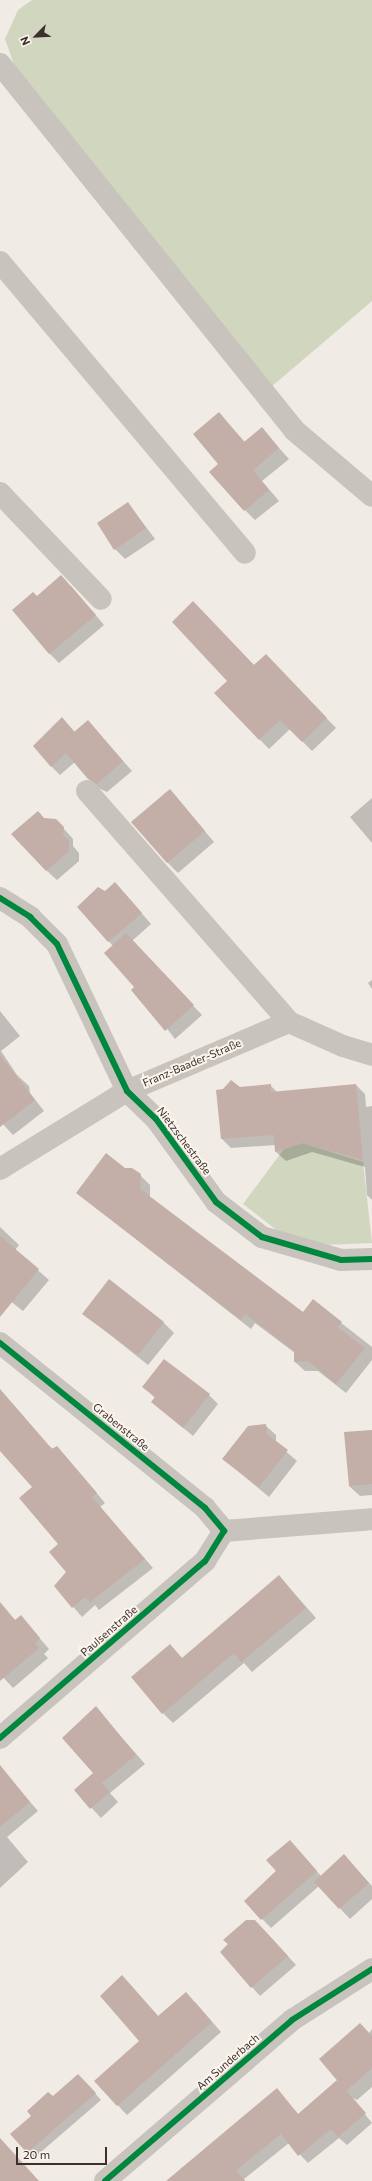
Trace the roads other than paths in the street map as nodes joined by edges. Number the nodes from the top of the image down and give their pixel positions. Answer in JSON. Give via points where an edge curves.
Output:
{"nodes":[{"id":1,"x":0,"y":64,"type":"edge"},
{"id":2,"x":0,"y":262,"type":"edge"},
{"id":3,"x":372,"y":496,"type":"edge"},
{"id":4,"x":4,"y":505,"type":"edge"},
{"id":5,"x":245,"y":553,"type":"dead end"},
{"id":6,"x":101,"y":599,"type":"dead end"},
{"id":7,"x":88,"y":791,"type":"dead end"},
{"id":8,"x":0,"y":898,"type":"edge"},
{"id":9,"x":289,"y":1022,"type":"junction"},
{"id":10,"x":372,"y":1055,"type":"edge"},
{"id":11,"x":127,"y":1091,"type":"junction"},
{"id":12,"x":0,"y":1170,"type":"edge"},
{"id":13,"x":372,"y":1259,"type":"edge"},
{"id":14,"x":0,"y":1343,"type":"edge"},
{"id":15,"x":372,"y":1519,"type":"edge"},
{"id":16,"x":224,"y":1531,"type":"junction"},
{"id":17,"x":0,"y":1738,"type":"edge"},
{"id":18,"x":372,"y":1969,"type":"edge"},
{"id":19,"x":105,"y":2181,"type":"edge"}],
"edges":[{"from":1,"to":3,"type":"street","via":[[294,430]]},
{"from":2,"to":5,"type":"street"},
{"from":4,"to":6,"type":"street"},
{"from":7,"to":9,"type":"street"},
{"from":8,"to":11,"type":"street","name":"Nietzschestraße","via":[[30,917],[57,944]]},
{"from":9,"to":10,"type":"street","via":[[343,1046]]},
{"from":9,"to":11,"type":"street","name":"Franz-Baader-Straße"},
{"from":11,"to":12,"type":"street","name":"Franz-Baader-Straße"},
{"from":11,"to":13,"type":"street","name":"Nietzschestraße","via":[[156,1119],[216,1202],[262,1237],[341,1260]]},
{"from":14,"to":16,"type":"street","name":"Grabenstraße","via":[[205,1508]]},
{"from":15,"to":16,"type":"street"},
{"from":16,"to":17,"type":"street","name":"Paulsenstraße","via":[[205,1561]]},
{"from":18,"to":19,"type":"street","name":"Am Sunderbach","via":[[292,2020]]}]}
